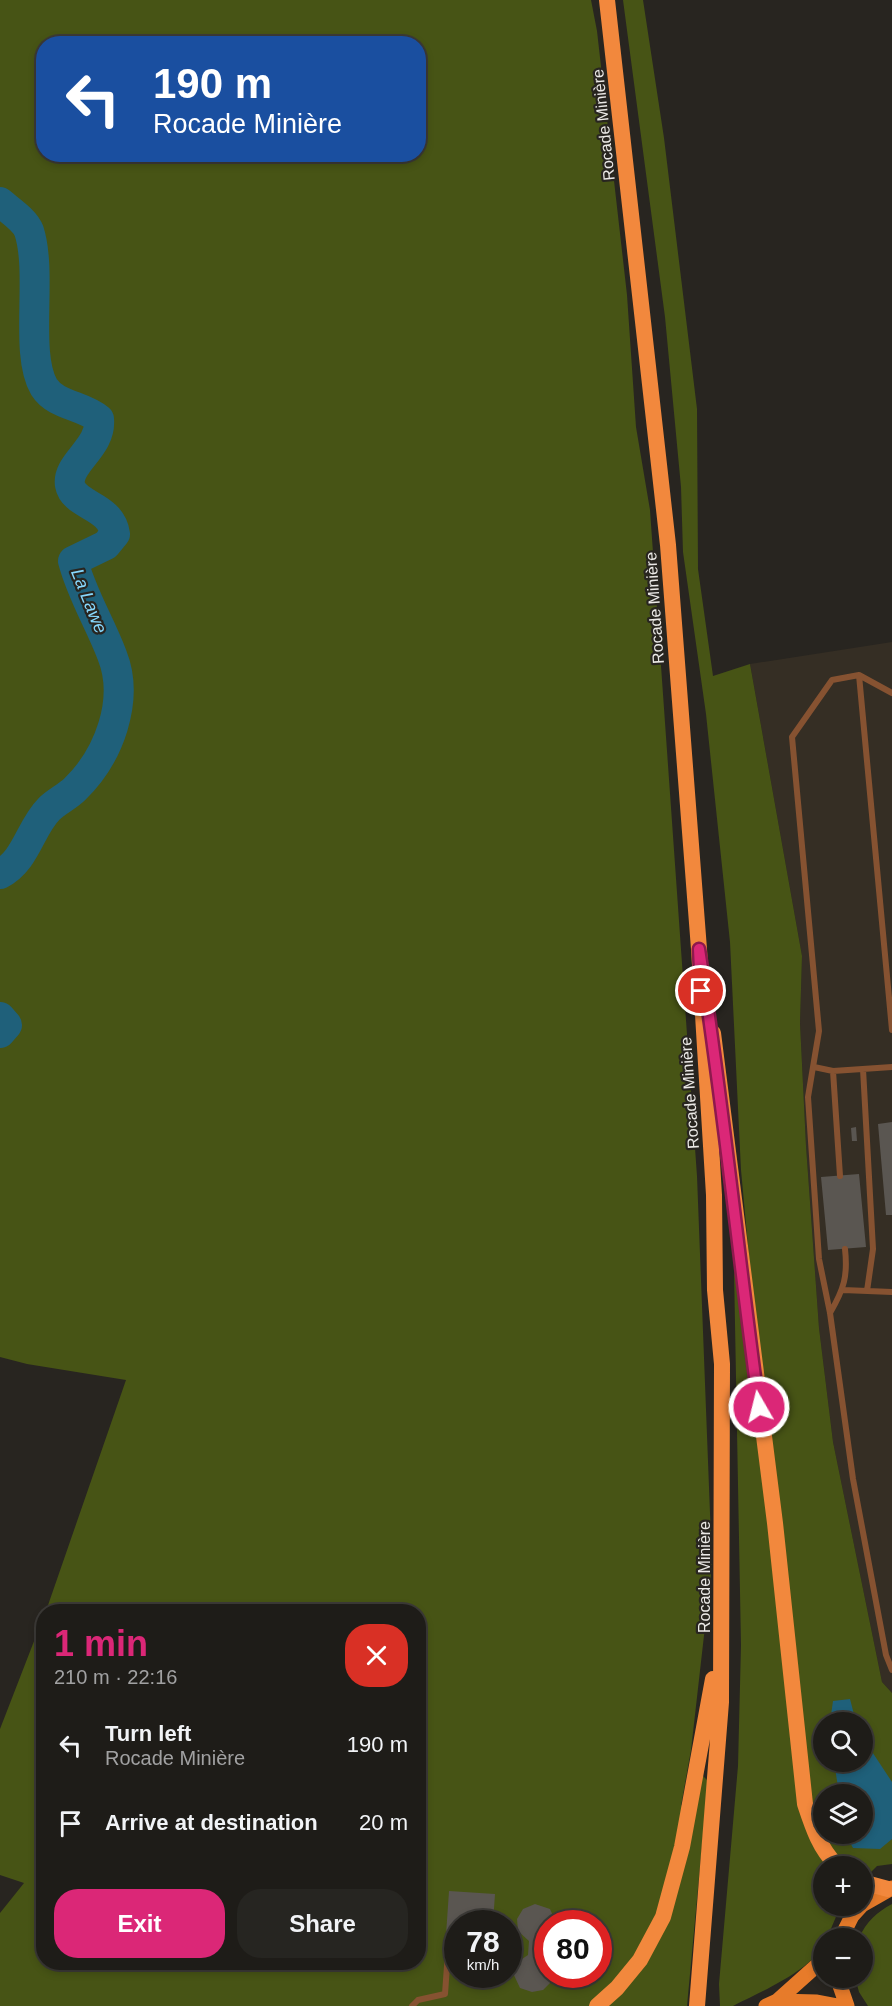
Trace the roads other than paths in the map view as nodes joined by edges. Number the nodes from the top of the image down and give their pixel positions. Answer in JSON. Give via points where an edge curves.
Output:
{"nodes":[{"id":1,"x":607,"y":0,"type":"edge"},
{"id":2,"x":859,"y":675,"type":"junction"},
{"id":3,"x":892,"y":693,"type":"edge"},
{"id":4,"x":699,"y":949,"type":"junction"},
{"id":5,"x":892,"y":1030,"type":"edge"},
{"id":6,"x":814,"y":1067,"type":"junction"},
{"id":7,"x":892,"y":1067,"type":"edge"},
{"id":8,"x":863,"y":1069,"type":"junction"},
{"id":9,"x":833,"y":1071,"type":"junction"},
{"id":10,"x":840,"y":1176,"type":"dead end"},
{"id":11,"x":845,"y":1249,"type":"dead end"},
{"id":12,"x":843,"y":1290,"type":"junction"},
{"id":13,"x":867,"y":1291,"type":"junction"},
{"id":14,"x":892,"y":1292,"type":"edge"},
{"id":15,"x":830,"y":1313,"type":"junction"},
{"id":16,"x":722,"y":1624,"type":"junction"},
{"id":17,"x":892,"y":1670,"type":"edge"},
{"id":18,"x":827,"y":1856,"type":"edge"},
{"id":19,"x":873,"y":1884,"type":"edge"},
{"id":20,"x":890,"y":1888,"type":"edge"},
{"id":21,"x":873,"y":1898,"type":"edge"},
{"id":22,"x":813,"y":1968,"type":"edge"},
{"id":23,"x":445,"y":1988,"type":"edge"},
{"id":24,"x":841,"y":1988,"type":"edge"},
{"id":25,"x":771,"y":2003,"type":"edge"},
{"id":26,"x":411,"y":2006,"type":"edge"},
{"id":27,"x":597,"y":2006,"type":"edge"},
{"id":28,"x":697,"y":2006,"type":"edge"},
{"id":29,"x":838,"y":2006,"type":"edge"},
{"id":30,"x":847,"y":2006,"type":"edge"}],
"edges":[{"from":1,"to":4,"type":"highway","name":"Rocade Minière","via":[[668,545]]},
{"from":2,"to":3,"type":"lane"},
{"from":2,"to":5,"type":"lane"},
{"from":2,"to":6,"type":"lane","via":[[832,680],[792,737],[819,1031]]},
{"from":4,"to":16,"type":"highway","name":"Rocade Minière","via":[[722,1364]]},
{"from":4,"to":18,"type":"highway","via":[[720,1081],[732,1203],[775,1523],[805,1804],[815,1836]]},
{"from":6,"to":9,"type":"lane"},
{"from":6,"to":15,"type":"lane","via":[[808,1097],[809,1120],[819,1259]]},
{"from":7,"to":8,"type":"lane"},
{"from":8,"to":9,"type":"lane"},
{"from":8,"to":13,"type":"lane","via":[[873,1249]]},
{"from":9,"to":10,"type":"lane"},
{"from":11,"to":12,"type":"lane"},
{"from":12,"to":13,"type":"lane"},
{"from":12,"to":15,"type":"lane"},
{"from":13,"to":14,"type":"lane"},
{"from":15,"to":17,"type":"lane","via":[[853,1479]]},
{"from":16,"to":27,"type":"highway","via":[[671,1894],[640,1960]]},
{"from":16,"to":28,"type":"highway","name":"Rocade Minière","via":[[717,1776]]},
{"from":19,"to":20,"type":"highway"},
{"from":20,"to":21,"type":"main road"},
{"from":22,"to":25,"type":"main road"},
{"from":23,"to":26,"type":"lane","via":[[445,1994],[417,2000]]},
{"from":24,"to":30,"type":"main road"},
{"from":25,"to":29,"type":"main road","via":[[817,2002]]}]}
